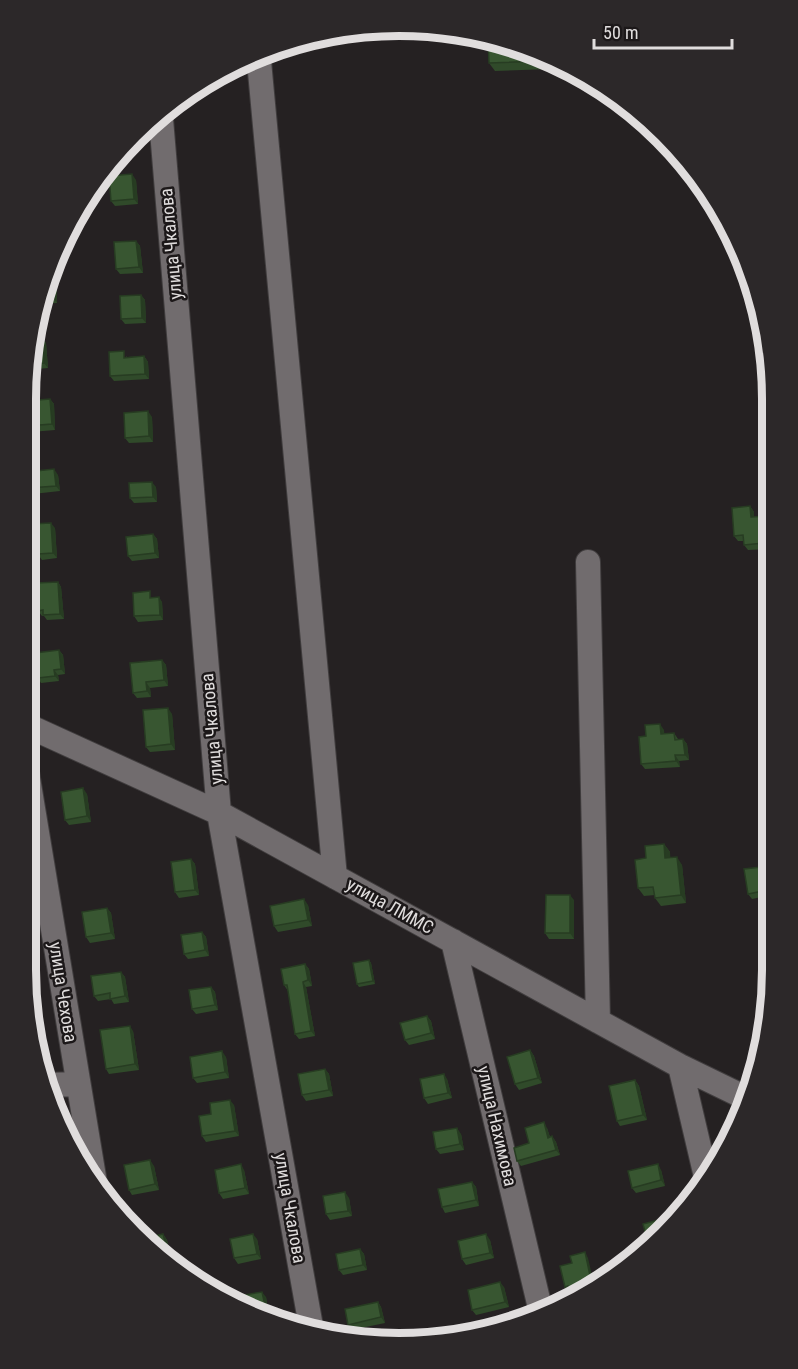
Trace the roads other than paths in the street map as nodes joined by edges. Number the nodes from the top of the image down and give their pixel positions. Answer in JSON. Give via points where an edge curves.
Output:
{"nodes":[{"id":1,"x":259,"y":64,"type":"edge"},
{"id":2,"x":161,"y":125,"type":"edge"},
{"id":3,"x":588,"y":562,"type":"dead end"},
{"id":4,"x":36,"y":730,"type":"edge"},
{"id":5,"x":219,"y":813,"type":"junction"},
{"id":6,"x":36,"y":827,"type":"edge"},
{"id":7,"x":335,"y":877,"type":"junction"},
{"id":8,"x":453,"y":941,"type":"junction"},
{"id":9,"x":598,"y":1021,"type":"junction"},
{"id":10,"x":680,"y":1066,"type":"junction"},
{"id":11,"x":78,"y":1084,"type":"junction"},
{"id":12,"x":55,"y":1085,"type":"edge"},
{"id":13,"x":740,"y":1095,"type":"edge"},
{"id":14,"x":92,"y":1163,"type":"edge"},
{"id":15,"x":704,"y":1167,"type":"edge"},
{"id":16,"x":539,"y":1305,"type":"edge"},
{"id":17,"x":310,"y":1322,"type":"edge"}],
"edges":[{"from":1,"to":7,"type":"street"},
{"from":2,"to":5,"type":"street","name":"улица Чкалова"},
{"from":3,"to":9,"type":"street"},
{"from":4,"to":5,"type":"street","name":"улица ЛММС"},
{"from":5,"to":7,"type":"street","name":"улица ЛММС"},
{"from":5,"to":17,"type":"street","name":"улица Чкалова"},
{"from":6,"to":11,"type":"street","name":"улица Чехова"},
{"from":7,"to":8,"type":"street","name":"улица ЛММС"},
{"from":8,"to":9,"type":"street","name":"улица ЛММС"},
{"from":8,"to":16,"type":"street","name":"улица Нахимова"},
{"from":9,"to":10,"type":"street","name":"улица ЛММС"},
{"from":10,"to":13,"type":"street","name":"улица ЛММС"},
{"from":10,"to":15,"type":"street"},
{"from":11,"to":12,"type":"street"},
{"from":11,"to":14,"type":"street","name":"улица Чехова"}]}
